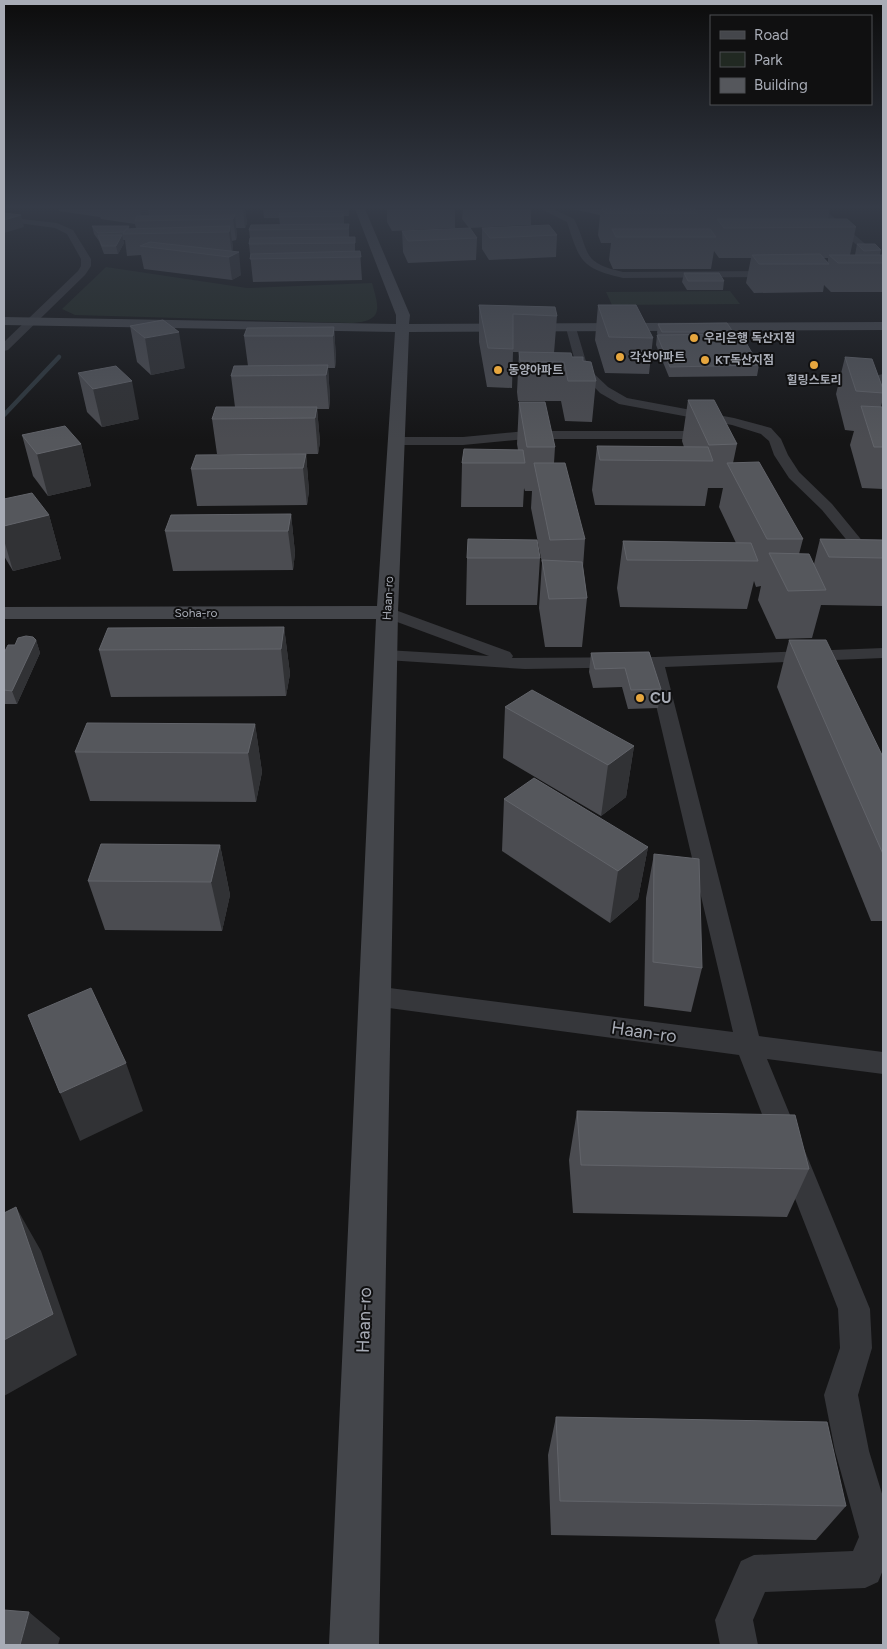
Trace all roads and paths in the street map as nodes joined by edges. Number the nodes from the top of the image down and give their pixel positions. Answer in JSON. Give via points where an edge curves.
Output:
{"nodes":[{"id":1,"x":69,"y":286,"type":"edge"},
{"id":2,"x":391,"y":286,"type":"edge"},
{"id":3,"x":4,"y":321,"type":"edge"},
{"id":4,"x":34,"y":322,"type":"junction"},
{"id":5,"x":883,"y":326,"type":"edge"},
{"id":6,"x":571,"y":328,"type":"junction"},
{"id":7,"x":470,"y":329,"type":"junction"},
{"id":8,"x":403,"y":343,"type":"junction"},
{"id":9,"x":4,"y":348,"type":"edge"},
{"id":10,"x":883,"y":378,"type":"edge"},
{"id":11,"x":883,"y":392,"type":"edge"},
{"id":12,"x":720,"y":435,"type":"edge"},
{"id":13,"x":397,"y":441,"type":"junction"},
{"id":14,"x":883,"y":558,"type":"edge"},
{"id":15,"x":387,"y":612,"type":"junction"},
{"id":16,"x":4,"y":613,"type":"edge"},
{"id":17,"x":883,"y":654,"type":"edge"},
{"id":18,"x":386,"y":656,"type":"junction"},
{"id":19,"x":654,"y":662,"type":"junction"},
{"id":20,"x":525,"y":664,"type":"junction"},
{"id":21,"x":374,"y":996,"type":"junction"},
{"id":22,"x":749,"y":1046,"type":"junction"},
{"id":23,"x":883,"y":1064,"type":"edge"},
{"id":24,"x":354,"y":1645,"type":"edge"},
{"id":25,"x":739,"y":1645,"type":"edge"}],
"edges":[{"from":1,"to":4,"type":"street"},
{"from":2,"to":8,"type":"main road","name":"Haan-ro","via":[[403,315]]},
{"from":3,"to":4,"type":"main road"},
{"from":4,"to":8,"type":"main road"},
{"from":4,"to":9,"type":"street"},
{"from":5,"to":6,"type":"main road"},
{"from":6,"to":7,"type":"main road"},
{"from":6,"to":14,"type":"street","via":[[584,369],[604,390],[623,401],[766,431],[774,438],[794,474],[859,546]]},
{"from":7,"to":8,"type":"main road"},
{"from":7,"to":8,"type":"main road","via":[[410,346]]},
{"from":8,"to":13,"type":"main road","name":"Haan-ro"},
{"from":10,"to":11,"type":"street","via":[[878,378]]},
{"from":12,"to":13,"type":"street","via":[[526,436],[464,441]]},
{"from":13,"to":15,"type":"main road","name":"Haan-ro"},
{"from":15,"to":16,"type":"main road","name":"Soha-ro"},
{"from":15,"to":18,"type":"main road","name":"Haan-ro"},
{"from":15,"to":20,"type":"street"},
{"from":17,"to":19,"type":"street"},
{"from":18,"to":20,"type":"street"},
{"from":18,"to":21,"type":"main road","name":"Haan-ro"},
{"from":19,"to":20,"type":"street"},
{"from":19,"to":22,"type":"street"},
{"from":21,"to":22,"type":"street","name":"Haan-ro"},
{"from":21,"to":24,"type":"main road","name":"Haan-ro"},
{"from":22,"to":23,"type":"street","name":"Haan-ro"},
{"from":22,"to":25,"type":"street","via":[[854,1310],[856,1348],[840,1394],[852,1451],[877,1537],[865,1569],[754,1574],[734,1620]]}]}
